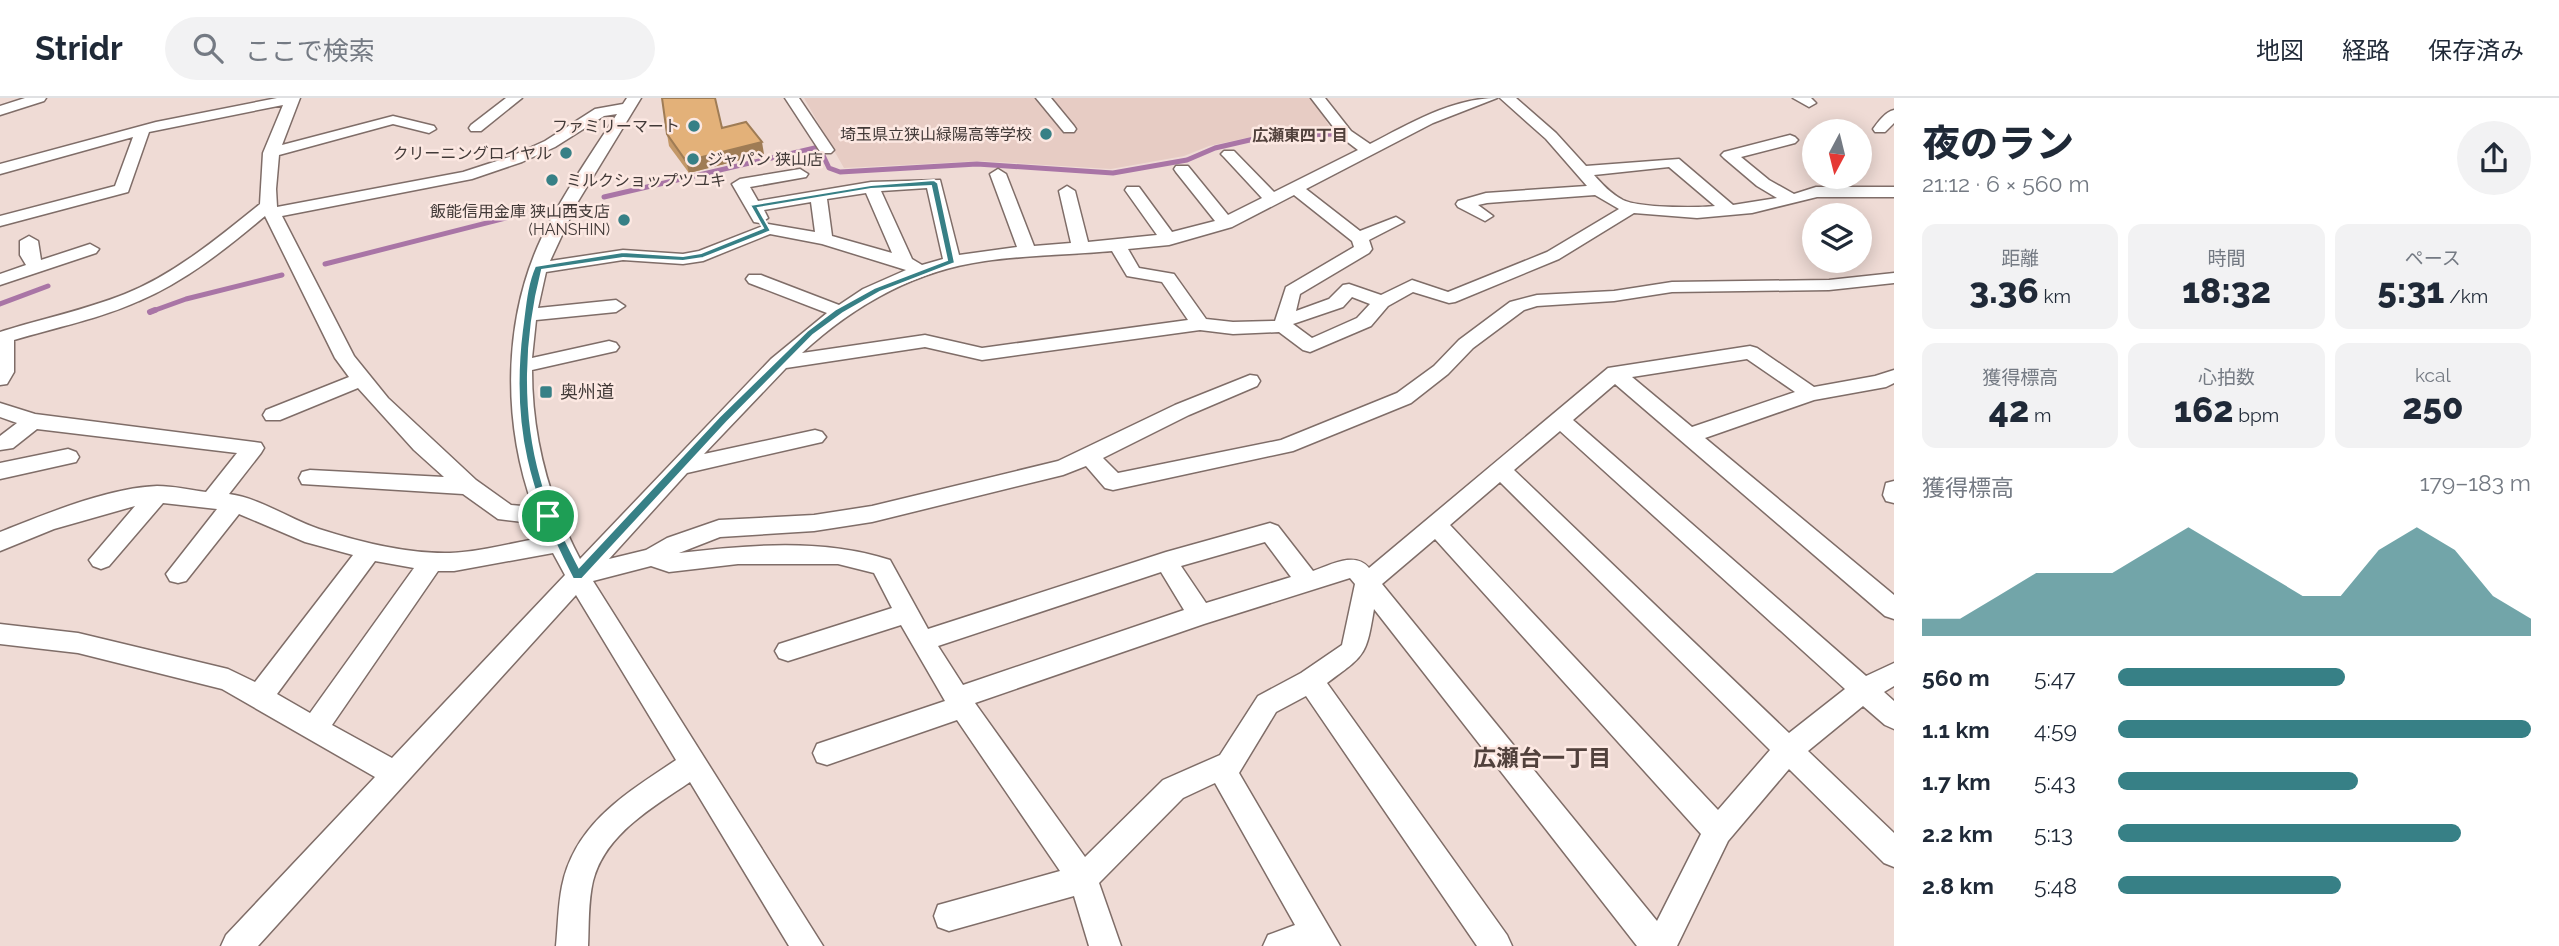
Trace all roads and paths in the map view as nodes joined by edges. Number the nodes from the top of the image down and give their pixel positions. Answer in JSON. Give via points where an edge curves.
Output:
{"nodes":[{"id":1,"x":39,"y":98,"type":"edge"},
{"id":2,"x":293,"y":98,"type":"edge"},
{"id":3,"x":515,"y":98,"type":"edge"},
{"id":4,"x":792,"y":98,"type":"edge"},
{"id":5,"x":1043,"y":98,"type":"edge"},
{"id":6,"x":1318,"y":98,"type":"edge"},
{"id":7,"x":1490,"y":98,"type":"edge"},
{"id":8,"x":1507,"y":98,"type":"edge"},
{"id":9,"x":631,"y":103,"type":"edge"},
{"id":10,"x":0,"y":111,"type":"edge"},
{"id":11,"x":1894,"y":114,"type":"edge"},
{"id":12,"x":476,"y":128,"type":"dead end"},
{"id":13,"x":429,"y":129,"type":"dead end"},
{"id":14,"x":1069,"y":129,"type":"dead end"},
{"id":15,"x":1880,"y":129,"type":"dead end"},
{"id":16,"x":142,"y":132,"type":"junction"},
{"id":17,"x":60,"y":140,"type":"dead end"},
{"id":18,"x":1790,"y":141,"type":"dead end"},
{"id":19,"x":1367,"y":149,"type":"junction"},
{"id":20,"x":826,"y":150,"type":"dead end"},
{"id":21,"x":271,"y":153,"type":"junction"},
{"id":22,"x":1229,"y":154,"type":"dead end"},
{"id":23,"x":0,"y":162,"type":"edge"},
{"id":24,"x":0,"y":169,"type":"edge"},
{"id":25,"x":1182,"y":169,"type":"dead end"},
{"id":26,"x":1583,"y":171,"type":"junction"},
{"id":27,"x":800,"y":173,"type":"dead end"},
{"id":28,"x":998,"y":174,"type":"dead end"},
{"id":29,"x":871,"y":187,"type":"junction"},
{"id":30,"x":1294,"y":187,"type":"junction"},
{"id":31,"x":1133,"y":190,"type":"dead end"},
{"id":32,"x":1599,"y":190,"type":"junction"},
{"id":33,"x":1067,"y":191,"type":"dead end"},
{"id":34,"x":1894,"y":192,"type":"edge"},
{"id":35,"x":818,"y":194,"type":"junction"},
{"id":36,"x":127,"y":195,"type":"joint"},
{"id":37,"x":1271,"y":200,"type":"junction"},
{"id":38,"x":1792,"y":200,"type":"junction"},
{"id":39,"x":753,"y":207,"type":"junction"},
{"id":40,"x":1631,"y":208,"type":"junction"},
{"id":41,"x":271,"y":209,"type":"junction"},
{"id":42,"x":1729,"y":210,"type":"junction"},
{"id":43,"x":1485,"y":216,"type":"dead end"},
{"id":44,"x":0,"y":221,"type":"edge"},
{"id":45,"x":1396,"y":222,"type":"dead end"},
{"id":46,"x":1226,"y":223,"type":"junction"},
{"id":47,"x":768,"y":229,"type":"junction"},
{"id":48,"x":824,"y":239,"type":"junction"},
{"id":49,"x":1360,"y":239,"type":"junction"},
{"id":50,"x":1169,"y":240,"type":"junction"},
{"id":51,"x":1118,"y":246,"type":"junction"},
{"id":52,"x":90,"y":249,"type":"dead end"},
{"id":53,"x":1082,"y":249,"type":"junction"},
{"id":54,"x":1028,"y":253,"type":"junction"},
{"id":55,"x":31,"y":254,"type":"junction"},
{"id":56,"x":952,"y":261,"type":"junction"},
{"id":57,"x":0,"y":263,"type":"edge"},
{"id":58,"x":912,"y":267,"type":"junction"},
{"id":59,"x":538,"y":268,"type":"junction"},
{"id":60,"x":1894,"y":278,"type":"edge"},
{"id":61,"x":755,"y":279,"type":"dead end"},
{"id":62,"x":0,"y":280,"type":"edge"},
{"id":63,"x":1382,"y":302,"type":"junction"},
{"id":64,"x":617,"y":306,"type":"dead end"},
{"id":65,"x":839,"y":311,"type":"junction"},
{"id":66,"x":528,"y":315,"type":"junction"},
{"id":67,"x":1200,"y":324,"type":"junction"},
{"id":68,"x":1284,"y":324,"type":"junction"},
{"id":69,"x":2,"y":338,"type":"edge"},
{"id":70,"x":609,"y":348,"type":"dead end"},
{"id":71,"x":778,"y":363,"type":"junction"},
{"id":72,"x":522,"y":366,"type":"junction"},
{"id":73,"x":1615,"y":373,"type":"junction"},
{"id":74,"x":0,"y":379,"type":"edge"},
{"id":75,"x":362,"y":379,"type":"junction"},
{"id":76,"x":1250,"y":381,"type":"dead end"},
{"id":77,"x":1889,"y":384,"type":"edge"},
{"id":78,"x":1811,"y":394,"type":"junction"},
{"id":79,"x":0,"y":410,"type":"edge"},
{"id":80,"x":273,"y":415,"type":"dead end"},
{"id":81,"x":1559,"y":419,"type":"junction"},
{"id":82,"x":33,"y":421,"type":"junction"},
{"id":83,"x":1688,"y":436,"type":"junction"},
{"id":84,"x":816,"y":438,"type":"dead end"},
{"id":85,"x":0,"y":443,"type":"edge"},
{"id":86,"x":1089,"y":456,"type":"junction"},
{"id":87,"x":68,"y":457,"type":"dead end"},
{"id":88,"x":679,"y":467,"type":"junction"},
{"id":89,"x":0,"y":471,"type":"edge"},
{"id":90,"x":1502,"y":471,"type":"junction"},
{"id":91,"x":310,"y":478,"type":"dead end"},
{"id":92,"x":468,"y":486,"type":"junction"},
{"id":93,"x":158,"y":494,"type":"junction"},
{"id":94,"x":224,"y":501,"type":"junction"},
{"id":95,"x":548,"y":516,"type":"junction"},
{"id":96,"x":1436,"y":525,"type":"junction"},
{"id":97,"x":0,"y":541,"type":"edge"},
{"id":98,"x":560,"y":543,"type":"junction"},
{"id":99,"x":369,"y":551,"type":"junction"},
{"id":100,"x":652,"y":557,"type":"junction"},
{"id":101,"x":101,"y":560,"type":"dead end"},
{"id":102,"x":1166,"y":561,"type":"junction"},
{"id":103,"x":431,"y":562,"type":"junction"},
{"id":104,"x":178,"y":574,"type":"dead end"},
{"id":105,"x":578,"y":576,"type":"junction"},
{"id":106,"x":1307,"y":580,"type":"junction"},
{"id":107,"x":1367,"y":583,"type":"junction"},
{"id":108,"x":1894,"y":608,"type":"edge"},
{"id":109,"x":907,"y":613,"type":"junction"},
{"id":110,"x":1200,"y":615,"type":"junction"},
{"id":111,"x":0,"y":634,"type":"edge"},
{"id":112,"x":922,"y":641,"type":"junction"},
{"id":113,"x":788,"y":651,"type":"dead end"},
{"id":114,"x":1894,"y":674,"type":"edge"},
{"id":115,"x":1310,"y":681,"type":"junction"},
{"id":116,"x":1863,"y":690,"type":"junction"},
{"id":117,"x":260,"y":696,"type":"junction"},
{"id":118,"x":960,"y":702,"type":"junction"},
{"id":119,"x":1894,"y":717,"type":"edge"},
{"id":120,"x":314,"y":727,"type":"junction"},
{"id":121,"x":1787,"y":751,"type":"junction"},
{"id":122,"x":827,"y":753,"type":"dead end"},
{"id":123,"x":694,"y":764,"type":"junction"},
{"id":124,"x":1220,"y":768,"type":"junction"},
{"id":125,"x":395,"y":774,"type":"junction"},
{"id":126,"x":1718,"y":831,"type":"junction"},
{"id":127,"x":1894,"y":853,"type":"edge"},
{"id":128,"x":1083,"y":879,"type":"junction"},
{"id":129,"x":949,"y":916,"type":"dead end"},
{"id":130,"x":1320,"y":940,"type":"edge"},
{"id":131,"x":237,"y":946,"type":"edge"},
{"id":132,"x":572,"y":946,"type":"edge"},
{"id":133,"x":807,"y":946,"type":"edge"},
{"id":134,"x":1105,"y":946,"type":"edge"},
{"id":135,"x":1279,"y":946,"type":"edge"},
{"id":136,"x":1496,"y":946,"type":"edge"},
{"id":137,"x":1659,"y":946,"type":"edge"}],
"edges":[{"from":1,"to":10,"type":"street"},
{"from":2,"to":16,"type":"street","via":[[188,115]]},
{"from":2,"to":21,"type":"street"},
{"from":3,"to":12,"type":"street"},
{"from":4,"to":20,"type":"street"},
{"from":5,"to":14,"type":"street"},
{"from":6,"to":19,"type":"street","via":[[1346,134]]},
{"from":7,"to":19,"type":"street"},
{"from":8,"to":26,"type":"street"},
{"from":9,"to":41,"type":"street","via":[[600,113],[517,159],[466,177]]},
{"from":9,"to":59,"type":"street","via":[[556,228]]},
{"from":11,"to":15,"type":"street"},
{"from":13,"to":21,"type":"street","via":[[393,120]]},
{"from":16,"to":24,"type":"street"},
{"from":16,"to":36,"type":"street"},
{"from":17,"to":23,"type":"street"},
{"from":18,"to":38,"type":"street","via":[[1729,155]]},
{"from":19,"to":30,"type":"street"},
{"from":21,"to":41,"type":"street","via":[[266,177]]},
{"from":22,"to":37,"type":"street"},
{"from":25,"to":46,"type":"street"},
{"from":26,"to":32,"type":"street"},
{"from":26,"to":42,"type":"street","via":[[1673,162]]},
{"from":27,"to":39,"type":"street","via":[[740,184]]},
{"from":28,"to":54,"type":"street"},
{"from":29,"to":35,"type":"street"},
{"from":29,"to":56,"type":"street","via":[[934,183]]},
{"from":29,"to":58,"type":"street"},
{"from":30,"to":37,"type":"street"},
{"from":30,"to":49,"type":"street"},
{"from":31,"to":50,"type":"street"},
{"from":32,"to":40,"type":"street"},
{"from":32,"to":43,"type":"street","via":[[1486,198],[1464,204]]},
{"from":33,"to":53,"type":"street"},
{"from":34,"to":38,"type":"street","via":[[1816,192]]},
{"from":35,"to":39,"type":"street"},
{"from":35,"to":48,"type":"street"},
{"from":36,"to":44,"type":"street"},
{"from":37,"to":46,"type":"street"},
{"from":38,"to":42,"type":"street"},
{"from":39,"to":47,"type":"street"},
{"from":40,"to":42,"type":"street","via":[[1697,213]]},
{"from":40,"to":63,"type":"street","via":[[1601,230],[1552,255],[1449,298],[1412,285]]},
{"from":41,"to":69,"type":"street","via":[[180,272],[132,298]]},
{"from":41,"to":75,"type":"street","via":[[345,358]]},
{"from":45,"to":49,"type":"street"},
{"from":46,"to":50,"type":"street"},
{"from":47,"to":48,"type":"street"},
{"from":47,"to":59,"type":"street","via":[[703,256],[623,255]]},
{"from":48,"to":58,"type":"street"},
{"from":49,"to":68,"type":"street","via":[[1363,249],[1292,291]]},
{"from":50,"to":51,"type":"street"},
{"from":51,"to":53,"type":"street"},
{"from":51,"to":67,"type":"street","via":[[1133,272],[1168,278]]},
{"from":52,"to":55,"type":"street"},
{"from":53,"to":54,"type":"street"},
{"from":54,"to":56,"type":"street"},
{"from":55,"to":57,"type":"street"},
{"from":55,"to":62,"type":"street"},
{"from":56,"to":58,"type":"street"},
{"from":58,"to":65,"type":"street"},
{"from":59,"to":66,"type":"street"},
{"from":60,"to":86,"type":"street","via":[[1829,285],[1672,287],[1537,301],[1517,306],[1404,398],[1285,446],[1113,482]]},
{"from":61,"to":65,"type":"street"},
{"from":63,"to":68,"type":"street","via":[[1349,289],[1336,303]]},
{"from":63,"to":68,"type":"street","via":[[1364,322],[1310,346]]},
{"from":64,"to":66,"type":"street"},
{"from":65,"to":71,"type":"street"},
{"from":66,"to":72,"type":"street"},
{"from":67,"to":68,"type":"street","via":[[1233,328]]},
{"from":67,"to":71,"type":"street","via":[[982,354],[925,341]]},
{"from":69,"to":74,"type":"street","via":[[4,372]]},
{"from":70,"to":72,"type":"street"},
{"from":71,"to":88,"type":"street"},
{"from":72,"to":95,"type":"street","via":[[526,432]]},
{"from":73,"to":78,"type":"street","via":[[1750,352]]},
{"from":73,"to":81,"type":"street"},
{"from":73,"to":83,"type":"street"},
{"from":75,"to":80,"type":"street"},
{"from":75,"to":92,"type":"street","via":[[422,445]]},
{"from":76,"to":86,"type":"street"},
{"from":77,"to":78,"type":"street"},
{"from":78,"to":83,"type":"street"},
{"from":79,"to":82,"type":"street"},
{"from":81,"to":90,"type":"street"},
{"from":81,"to":116,"type":"street"},
{"from":82,"to":85,"type":"street"},
{"from":82,"to":94,"type":"street","via":[[253,448]]},
{"from":83,"to":108,"type":"street"},
{"from":84,"to":88,"type":"street"},
{"from":86,"to":100,"type":"street","via":[[1063,467],[872,514],[719,529]]},
{"from":87,"to":89,"type":"street"},
{"from":88,"to":105,"type":"street"},
{"from":90,"to":96,"type":"street"},
{"from":90,"to":121,"type":"street"},
{"from":91,"to":92,"type":"street"},
{"from":92,"to":95,"type":"street","via":[[506,513]]},
{"from":93,"to":94,"type":"street"},
{"from":93,"to":97,"type":"street","via":[[119,500]]},
{"from":93,"to":101,"type":"street"},
{"from":94,"to":99,"type":"street","via":[[313,536]]},
{"from":94,"to":104,"type":"street"},
{"from":95,"to":98,"type":"street"},
{"from":96,"to":107,"type":"street"},
{"from":96,"to":126,"type":"street"},
{"from":98,"to":103,"type":"street"},
{"from":98,"to":105,"type":"street"},
{"from":99,"to":103,"type":"street"},
{"from":99,"to":117,"type":"street"},
{"from":100,"to":105,"type":"street"},
{"from":100,"to":109,"type":"street","via":[[669,563],[738,555],[838,555],[882,566]]},
{"from":102,"to":106,"type":"street","via":[[1270,532]]},
{"from":102,"to":110,"type":"street"},
{"from":102,"to":112,"type":"street"},
{"from":103,"to":120,"type":"street"},
{"from":105,"to":123,"type":"street"},
{"from":105,"to":125,"type":"street"},
{"from":106,"to":107,"type":"street","via":[[1354,567]]},
{"from":106,"to":110,"type":"street"},
{"from":107,"to":115,"type":"street","via":[[1351,652]]},
{"from":107,"to":137,"type":"street"},
{"from":109,"to":112,"type":"street"},
{"from":109,"to":113,"type":"street"},
{"from":110,"to":118,"type":"street"},
{"from":111,"to":117,"type":"street","via":[[78,643],[228,680]]},
{"from":112,"to":118,"type":"street"},
{"from":114,"to":116,"type":"street"},
{"from":115,"to":124,"type":"street","via":[[1267,704],[1230,764]]},
{"from":115,"to":136,"type":"street"},
{"from":116,"to":119,"type":"street"},
{"from":116,"to":121,"type":"street"},
{"from":117,"to":120,"type":"street"},
{"from":118,"to":122,"type":"street"},
{"from":118,"to":128,"type":"street"},
{"from":120,"to":125,"type":"street"},
{"from":121,"to":126,"type":"street"},
{"from":121,"to":127,"type":"street"},
{"from":123,"to":132,"type":"street","via":[[627,810],[596,838],[578,879]]},
{"from":123,"to":133,"type":"street"},
{"from":124,"to":128,"type":"street","via":[[1173,789]]},
{"from":124,"to":130,"type":"street"},
{"from":125,"to":131,"type":"street"},
{"from":126,"to":137,"type":"street"},
{"from":128,"to":129,"type":"street"},
{"from":128,"to":134,"type":"street"},
{"from":130,"to":135,"type":"street"}]}
